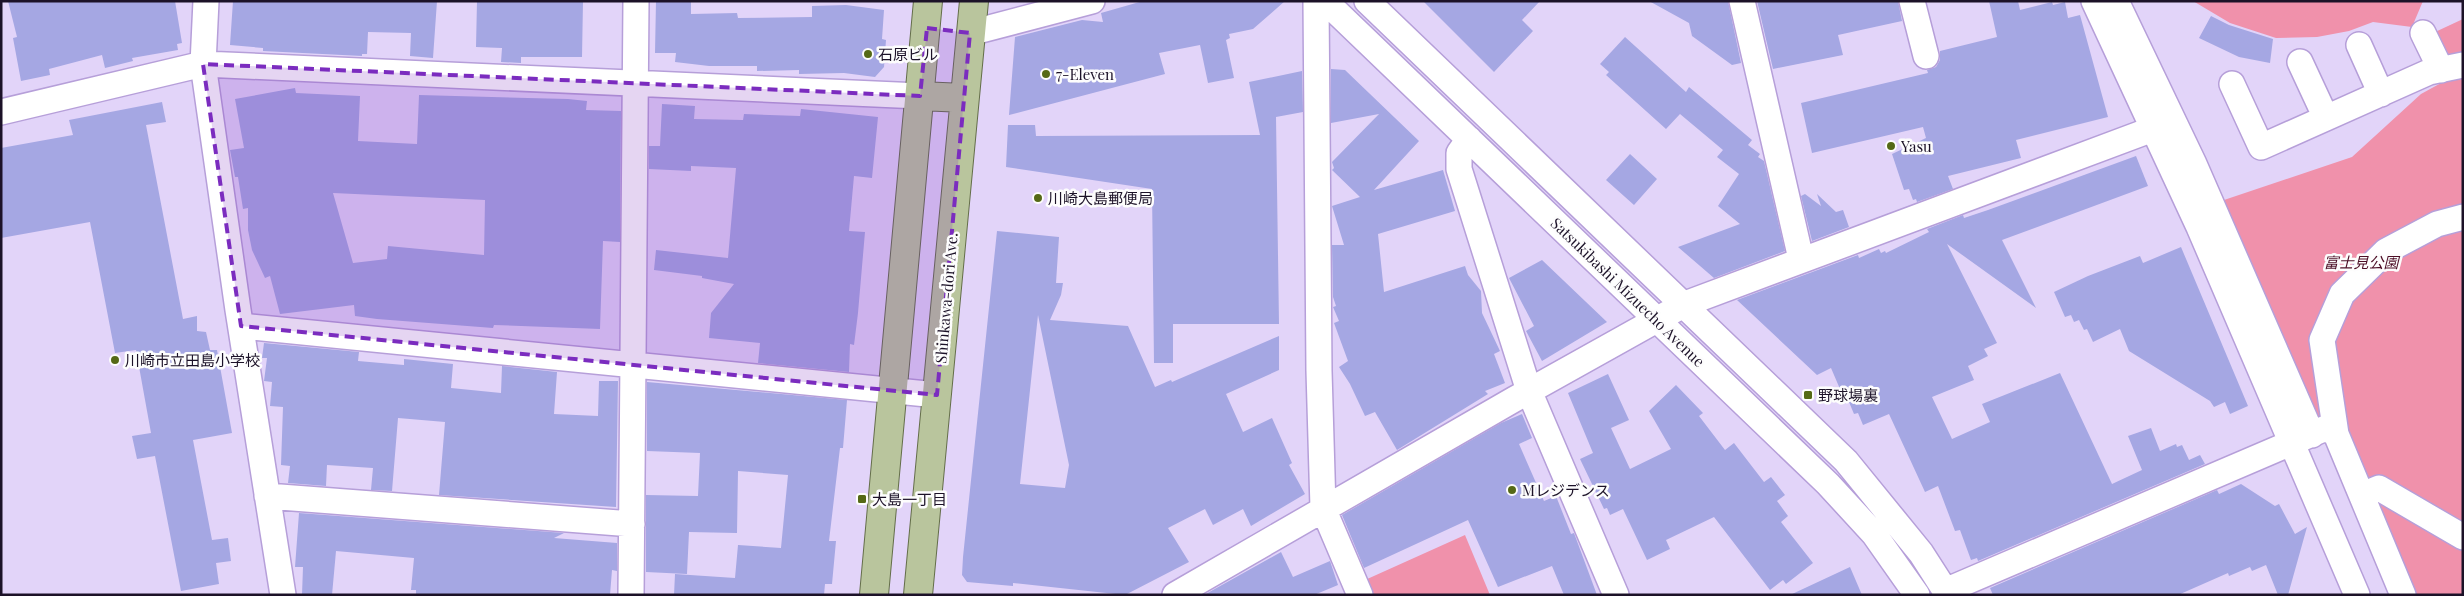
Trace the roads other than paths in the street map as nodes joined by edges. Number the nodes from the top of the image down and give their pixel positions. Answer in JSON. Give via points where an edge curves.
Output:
{"nodes":[{"id":1,"x":206,"y":1,"type":"edge"},
{"id":2,"x":636,"y":1,"type":"edge"},
{"id":3,"x":928,"y":1,"type":"edge"},
{"id":4,"x":974,"y":1,"type":"edge"},
{"id":5,"x":1092,"y":1,"type":"edge"},
{"id":6,"x":1316,"y":1,"type":"edge"},
{"id":7,"x":1325,"y":1,"type":"edge"},
{"id":8,"x":1367,"y":1,"type":"edge"},
{"id":9,"x":1742,"y":1,"type":"edge"},
{"id":10,"x":1912,"y":1,"type":"edge"},
{"id":11,"x":2094,"y":1,"type":"edge"},
{"id":12,"x":2116,"y":1,"type":"edge"},
{"id":13,"x":927,"y":28,"type":"junction"},
{"id":14,"x":2424,"y":33,"type":"dead end"},
{"id":15,"x":970,"y":34,"type":"junction"},
{"id":16,"x":2359,"y":45,"type":"dead end"},
{"id":17,"x":1926,"y":56,"type":"dead end"},
{"id":18,"x":2300,"y":62,"type":"dead end"},
{"id":19,"x":203,"y":64,"type":"junction"},
{"id":20,"x":2452,"y":67,"type":"edge"},
{"id":21,"x":634,"y":83,"type":"junction"},
{"id":22,"x":2232,"y":84,"type":"dead end"},
{"id":23,"x":2381,"y":94,"type":"junction"},
{"id":24,"x":920,"y":96,"type":"junction"},
{"id":25,"x":964,"y":98,"type":"junction"},
{"id":26,"x":1,"y":112,"type":"edge"},
{"id":27,"x":2326,"y":118,"type":"junction"},
{"id":28,"x":2153,"y":129,"type":"junction"},
{"id":29,"x":1469,"y":139,"type":"junction"},
{"id":30,"x":2463,"y":217,"type":"edge"},
{"id":31,"x":1801,"y":259,"type":"junction"},
{"id":32,"x":1685,"y":304,"type":"junction"},
{"id":33,"x":1656,"y":319,"type":"junction"},
{"id":34,"x":241,"y":326,"type":"junction"},
{"id":35,"x":634,"y":366,"type":"junction"},
{"id":36,"x":893,"y":390,"type":"junction"},
{"id":37,"x":1529,"y":391,"type":"junction"},
{"id":38,"x":937,"y":395,"type":"junction"},
{"id":39,"x":2314,"y":437,"type":"junction"},
{"id":40,"x":267,"y":496,"type":"junction"},
{"id":41,"x":2362,"y":496,"type":"junction"},
{"id":42,"x":1323,"y":508,"type":"junction"},
{"id":43,"x":632,"y":524,"type":"junction"},
{"id":44,"x":2463,"y":537,"type":"edge"},
{"id":45,"x":1946,"y":593,"type":"edge"},
{"id":46,"x":283,"y":595,"type":"edge"},
{"id":47,"x":631,"y":595,"type":"edge"},
{"id":48,"x":874,"y":595,"type":"edge"},
{"id":49,"x":918,"y":595,"type":"edge"},
{"id":50,"x":1175,"y":595,"type":"edge"},
{"id":51,"x":1360,"y":595,"type":"edge"},
{"id":52,"x":1616,"y":595,"type":"edge"},
{"id":53,"x":1917,"y":595,"type":"edge"},
{"id":54,"x":2357,"y":595,"type":"edge"},
{"id":55,"x":2404,"y":595,"type":"edge"}],
"edges":[{"from":1,"to":19,"type":"street"},
{"from":2,"to":21,"type":"street"},
{"from":3,"to":13,"type":"main road"},
{"from":4,"to":15,"type":"main road","name":"Shinkawa-dōri Ave."},
{"from":5,"to":15,"type":"street"},
{"from":6,"to":42,"type":"street"},
{"from":7,"to":29,"type":"street","name":"Satsukibashi Mizuecho Avenue"},
{"from":8,"to":32,"type":"street","name":"Satsukibashi Mizuecho Avenue"},
{"from":9,"to":31,"type":"street"},
{"from":10,"to":17,"type":"street"},
{"from":11,"to":28,"type":"street"},
{"from":12,"to":39,"type":"street","via":[[2194,164]]},
{"from":13,"to":15,"type":"main road"},
{"from":13,"to":24,"type":"main road"},
{"from":14,"to":20,"type":"street"},
{"from":15,"to":25,"type":"main road","name":"Shinkawa-dōri Ave."},
{"from":16,"to":23,"type":"street"},
{"from":18,"to":27,"type":"street"},
{"from":19,"to":21,"type":"street"},
{"from":19,"to":26,"type":"street"},
{"from":19,"to":34,"type":"street"},
{"from":20,"to":23,"type":"street","via":[[2429,72]]},
{"from":21,"to":24,"type":"street"},
{"from":21,"to":35,"type":"street"},
{"from":22,"to":27,"type":"street","via":[[2261,147]]},
{"from":23,"to":27,"type":"street"},
{"from":24,"to":25,"type":"main road"},
{"from":24,"to":36,"type":"main road"},
{"from":25,"to":38,"type":"main road","name":"Shinkawa-dōri Ave."},
{"from":28,"to":31,"type":"street"},
{"from":28,"to":39,"type":"street","via":[[2200,226]]},
{"from":29,"to":33,"type":"street","name":"Satsukibashi Mizuecho Avenue"},
{"from":29,"to":37,"type":"street","via":[[1459,153],[1459,169]]},
{"from":30,"to":39,"type":"street","via":[[2437,224],[2386,251],[2342,294],[2322,340]]},
{"from":31,"to":32,"type":"street"},
{"from":32,"to":33,"type":"street"},
{"from":32,"to":45,"type":"street","name":"Satsukibashi Mizuecho Avenue","via":[[1846,461],[1921,553]]},
{"from":33,"to":37,"type":"street"},
{"from":33,"to":53,"type":"street","name":"Satsukibashi Mizuecho Avenue","via":[[1828,484],[1874,534]]},
{"from":34,"to":35,"type":"street"},
{"from":34,"to":40,"type":"street"},
{"from":35,"to":36,"type":"street"},
{"from":35,"to":43,"type":"street"},
{"from":36,"to":38,"type":"street"},
{"from":36,"to":48,"type":"main road"},
{"from":37,"to":42,"type":"street"},
{"from":37,"to":52,"type":"street"},
{"from":38,"to":49,"type":"main road","name":"Shinkawa-dōri Ave."},
{"from":39,"to":41,"type":"street"},
{"from":39,"to":45,"type":"street"},
{"from":39,"to":54,"type":"street"},
{"from":40,"to":43,"type":"street"},
{"from":40,"to":46,"type":"street"},
{"from":41,"to":44,"type":"street","via":[[2379,488]]},
{"from":41,"to":55,"type":"street"},
{"from":42,"to":50,"type":"street"},
{"from":42,"to":51,"type":"street"},
{"from":43,"to":47,"type":"street"}]}
